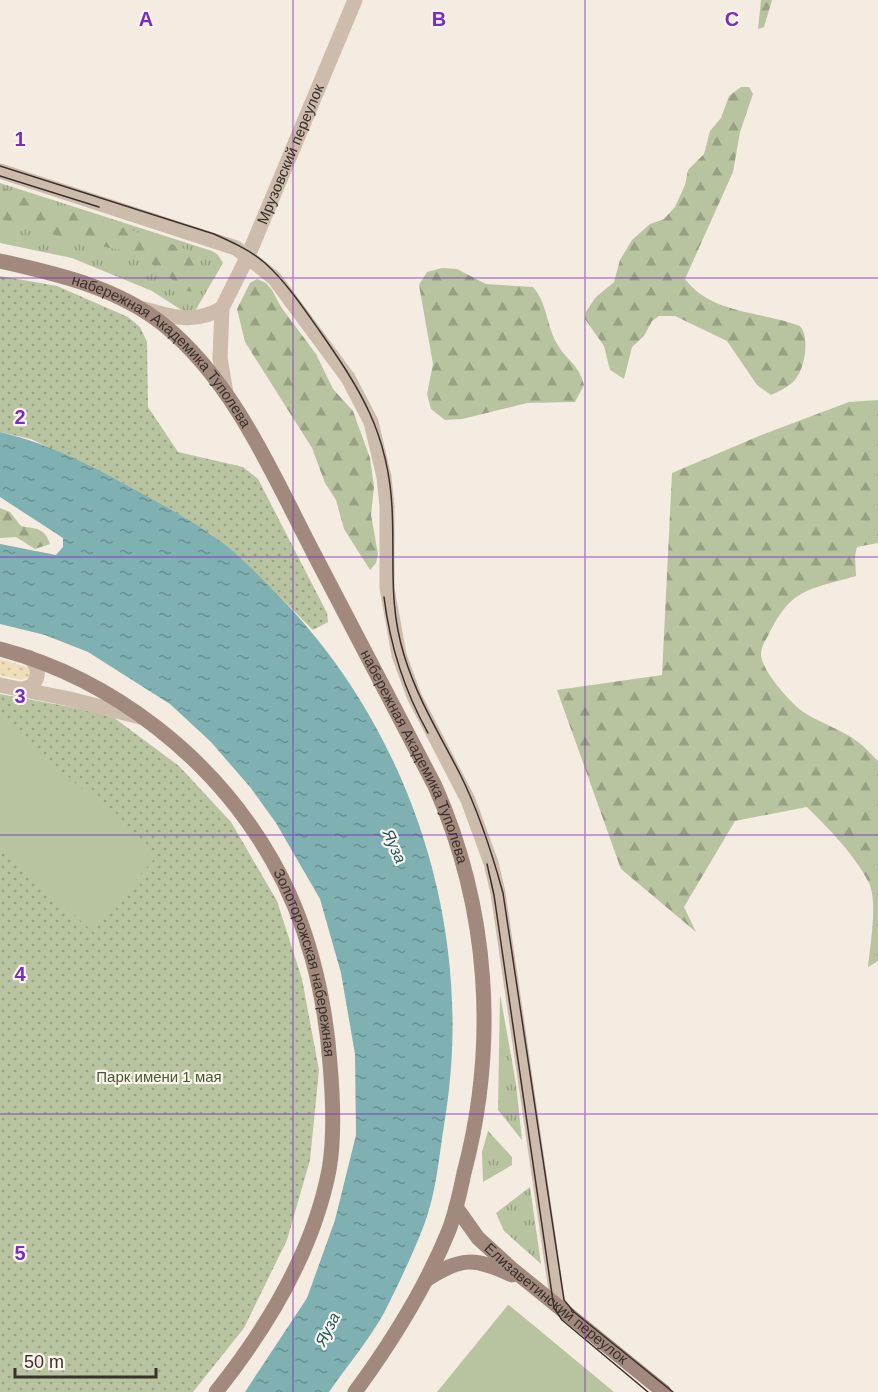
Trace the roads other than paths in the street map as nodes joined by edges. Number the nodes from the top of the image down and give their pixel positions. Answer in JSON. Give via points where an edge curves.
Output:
{"nodes":[{"id":1,"x":356,"y":0,"type":"edge"},
{"id":2,"x":0,"y":171,"type":"edge"},
{"id":3,"x":248,"y":256,"type":"junction"},
{"id":4,"x":0,"y":261,"type":"edge"},
{"id":5,"x":138,"y":307,"type":"junction"},
{"id":6,"x":222,"y":308,"type":"junction"},
{"id":7,"x":226,"y":393,"type":"junction"},
{"id":8,"x":0,"y":649,"type":"edge"},
{"id":9,"x":29,"y":657,"type":"junction"},
{"id":10,"x":0,"y":685,"type":"edge"},
{"id":11,"x":23,"y":689,"type":"junction"},
{"id":12,"x":147,"y":720,"type":"junction"},
{"id":13,"x":456,"y":1207,"type":"junction"},
{"id":14,"x":424,"y":1281,"type":"junction"},
{"id":15,"x":531,"y":1284,"type":"junction"},
{"id":16,"x":558,"y":1304,"type":"junction"},
{"id":17,"x":216,"y":1392,"type":"edge"},
{"id":18,"x":355,"y":1392,"type":"edge"},
{"id":19,"x":664,"y":1392,"type":"edge"}],
"edges":[{"from":1,"to":3,"type":"street","name":"Мрузовский переулок"},
{"from":2,"to":3,"type":"street","via":[[212,238]]},
{"from":3,"to":6,"type":"street","name":"Мрузовский переулок"},
{"from":3,"to":16,"type":"street","via":[[274,278],[348,378],[371,422],[379,448],[387,506],[387,588],[399,654],[414,696],[468,800],[498,893]]},
{"from":4,"to":5,"type":"main road","name":"набережная Академика Туполева","via":[[88,284]]},
{"from":5,"to":6,"type":"street","via":[[181,318],[203,316]]},
{"from":5,"to":7,"type":"main road","name":"набережная Академика Туполева","via":[[183,343]]},
{"from":6,"to":7,"type":"street","name":"Мрузовский переулок","via":[[220,358]]},
{"from":7,"to":13,"type":"main road","name":"набережная Академика Туполева","via":[[259,448],[435,786],[466,869],[484,977],[484,1028],[474,1138]]},
{"from":8,"to":9,"type":"main road","name":"Золоторожская набережная"},
{"from":9,"to":11,"type":"street","via":[[38,674],[32,686]]},
{"from":9,"to":12,"type":"main road","name":"Золоторожская набережная","via":[[78,677]]},
{"from":10,"to":11,"type":"street"},
{"from":11,"to":12,"type":"street"},
{"from":12,"to":17,"type":"main road","name":"Золоторожская набережная","via":[[237,806],[273,860],[316,969],[328,1029],[333,1096],[329,1169],[313,1224],[270,1316]]},
{"from":13,"to":14,"type":"main road","name":"набережная Академика Туполева"},
{"from":13,"to":15,"type":"main road","name":"Елизаветинский переулок","via":[[478,1238]]},
{"from":14,"to":15,"type":"main road","via":[[463,1261],[481,1262]]},
{"from":14,"to":18,"type":"main road","name":"набережная Академика Туполева"},
{"from":15,"to":16,"type":"main road","name":"Елизаветинский переулок"},
{"from":16,"to":19,"type":"main road","name":"Елизаветинский переулок"}]}
